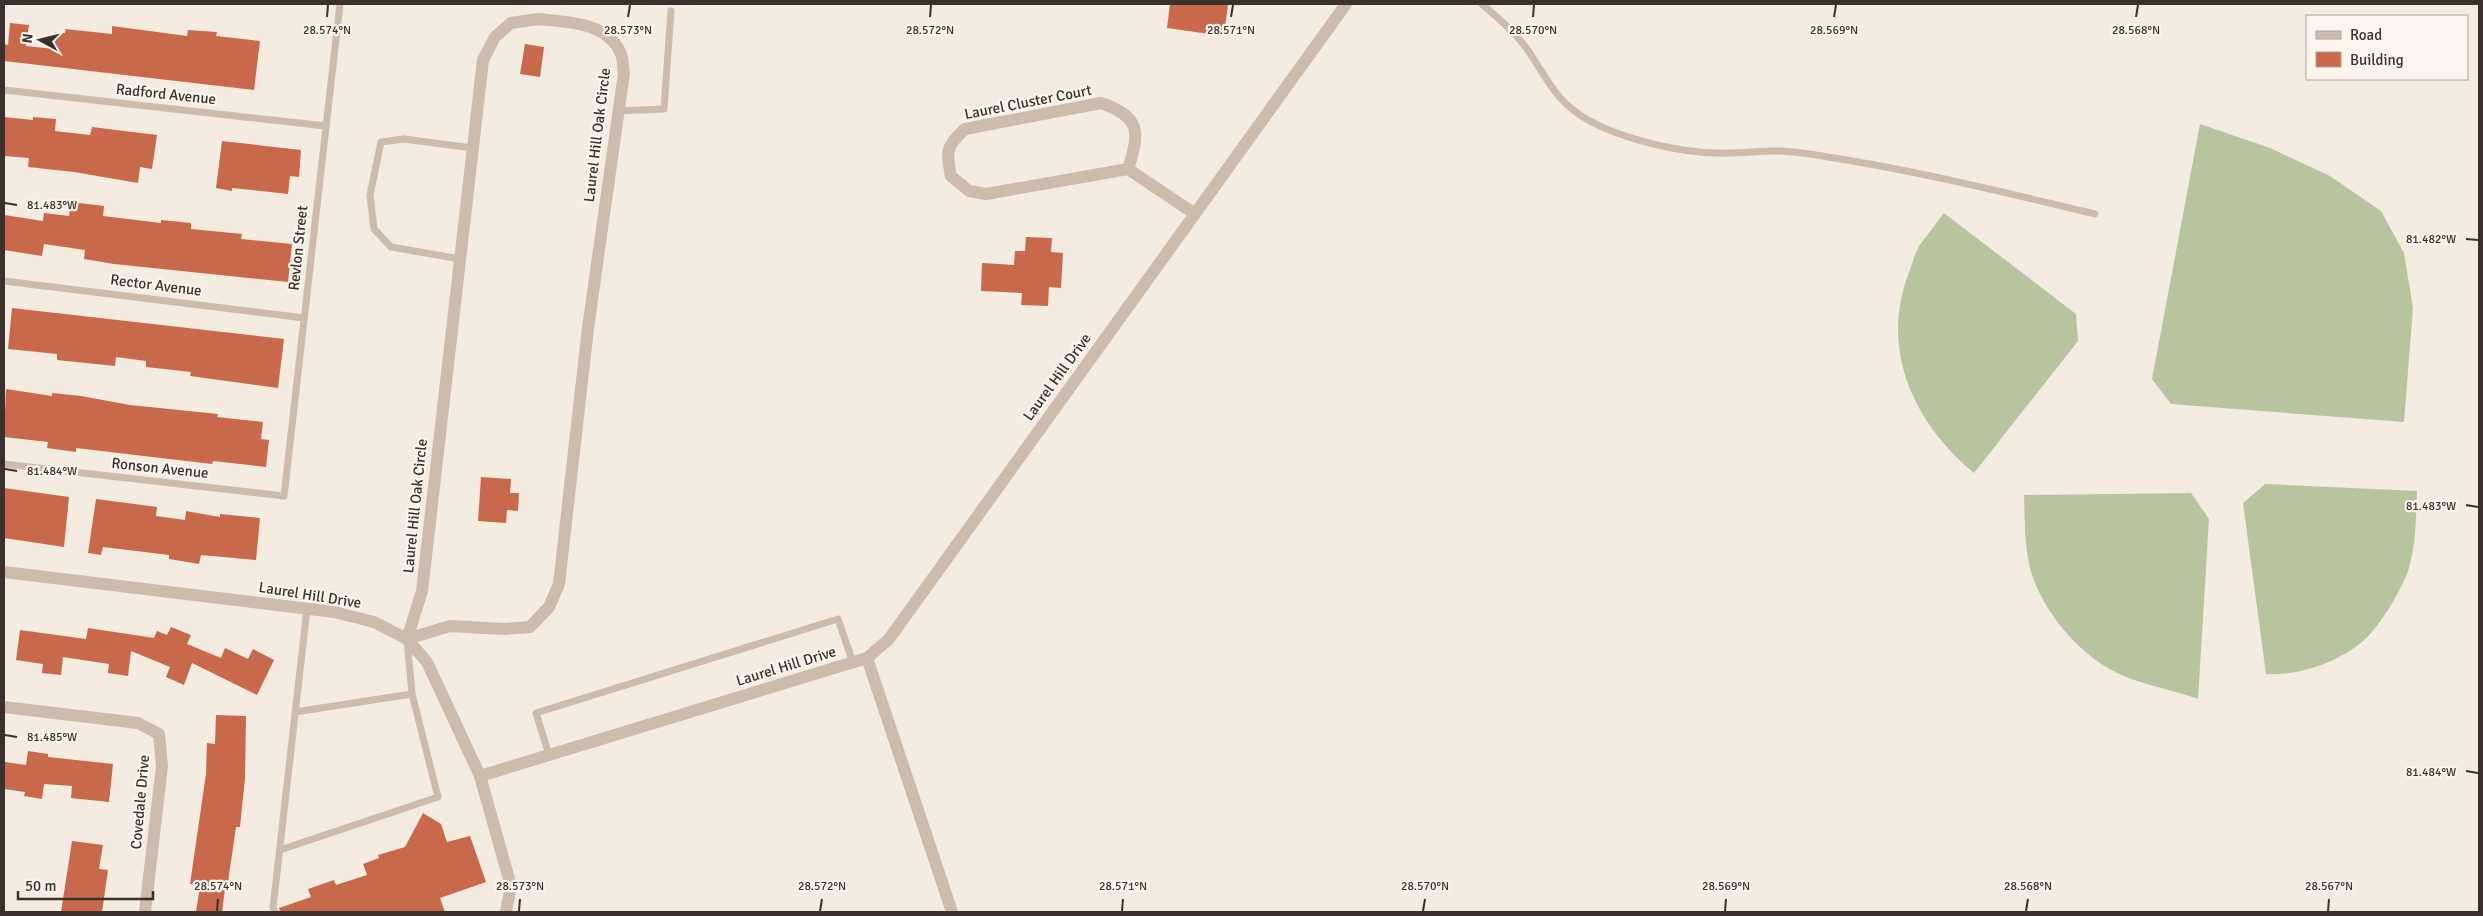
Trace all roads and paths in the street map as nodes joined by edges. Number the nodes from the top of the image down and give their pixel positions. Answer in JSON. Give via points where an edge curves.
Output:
{"nodes":[{"id":1,"x":340,"y":4,"type":"edge"},
{"id":2,"x":1346,"y":4,"type":"edge"},
{"id":3,"x":1482,"y":4,"type":"edge"},
{"id":4,"x":671,"y":12,"type":"dead end"},
{"id":5,"x":4,"y":90,"type":"edge"},
{"id":6,"x":619,"y":111,"type":"junction"},
{"id":7,"x":326,"y":126,"type":"junction"},
{"id":8,"x":472,"y":148,"type":"junction"},
{"id":9,"x":1128,"y":169,"type":"junction"},
{"id":10,"x":1195,"y":214,"type":"junction"},
{"id":11,"x":2095,"y":214,"type":"dead end"},
{"id":12,"x":460,"y":259,"type":"junction"},
{"id":13,"x":4,"y":281,"type":"edge"},
{"id":14,"x":304,"y":318,"type":"junction"},
{"id":15,"x":4,"y":464,"type":"edge"},
{"id":16,"x":284,"y":496,"type":"joint"},
{"id":17,"x":4,"y":572,"type":"edge"},
{"id":18,"x":308,"y":609,"type":"junction"},
{"id":19,"x":406,"y":639,"type":"junction"},
{"id":20,"x":867,"y":658,"type":"junction"},
{"id":21,"x":853,"y":662,"type":"junction"},
{"id":22,"x":412,"y":694,"type":"junction"},
{"id":23,"x":4,"y":707,"type":"edge"},
{"id":24,"x":295,"y":712,"type":"junction"},
{"id":25,"x":549,"y":755,"type":"junction"},
{"id":26,"x":480,"y":776,"type":"junction"},
{"id":27,"x":280,"y":850,"type":"junction"},
{"id":28,"x":145,"y":912,"type":"edge"},
{"id":29,"x":275,"y":912,"type":"edge"},
{"id":30,"x":506,"y":912,"type":"edge"},
{"id":31,"x":952,"y":912,"type":"edge"}],
"edges":[{"from":1,"to":7,"type":"lane","name":"Revlon Street"},
{"from":2,"to":10,"type":"street","name":"Laurel Hill Drive"},
{"from":3,"to":11,"type":"lane","via":[[1527,49],[1546,83],[1566,105],[1613,133],[1656,145],[1717,154],[1777,151],[1837,158],[1906,170]]},
{"from":4,"to":6,"type":"lane","via":[[664,109]]},
{"from":5,"to":7,"type":"lane","name":"Radford Avenue"},
{"from":6,"to":8,"type":"street","name":"Laurel Hill Oak Circle","via":[[624,73],[620,53],[604,34],[588,25],[538,19],[511,23],[495,37],[482,60]]},
{"from":6,"to":19,"type":"street","name":"Laurel Hill Oak Circle","via":[[588,328],[559,584],[549,607],[530,627],[450,626]]},
{"from":7,"to":14,"type":"lane","name":"Revlon Street"},
{"from":8,"to":12,"type":"street","name":"Laurel Hill Oak Circle"},
{"from":8,"to":12,"type":"lane","via":[[404,139],[381,142],[370,195],[374,229],[391,248]]},
{"from":9,"to":9,"type":"street","name":"Laurel Cluster Court","via":[[1136,142],[1131,120],[1120,110],[1101,103],[965,129],[950,142],[947,156],[951,176],[969,191],[986,194]]},
{"from":9,"to":10,"type":"street"},
{"from":10,"to":20,"type":"street","name":"Laurel Hill Drive","via":[[889,639]]},
{"from":12,"to":19,"type":"street","name":"Laurel Hill Oak Circle","via":[[422,591]]},
{"from":13,"to":14,"type":"lane","name":"Rector Avenue"},
{"from":14,"to":16,"type":"lane","name":"Revlon Street"},
{"from":15,"to":16,"type":"lane","name":"Ronson Avenue"},
{"from":17,"to":18,"type":"street","name":"Laurel Hill Drive"},
{"from":18,"to":19,"type":"street","name":"Laurel Hill Drive","via":[[374,622]]},
{"from":18,"to":24,"type":"lane"},
{"from":19,"to":22,"type":"lane"},
{"from":19,"to":26,"type":"street","name":"Laurel Hill Drive","via":[[427,662]]},
{"from":20,"to":21,"type":"street","name":"Laurel Hill Drive"},
{"from":20,"to":31,"type":"street"},
{"from":21,"to":25,"type":"street","name":"Laurel Hill Drive"},
{"from":21,"to":25,"type":"lane","via":[[838,619],[536,713]]},
{"from":22,"to":24,"type":"lane"},
{"from":22,"to":27,"type":"lane","via":[[438,797]]},
{"from":23,"to":28,"type":"street","name":"Covedale Drive","via":[[138,723],[160,734],[162,766]]},
{"from":24,"to":27,"type":"lane"},
{"from":25,"to":26,"type":"street","name":"Laurel Hill Drive"},
{"from":26,"to":30,"type":"street","via":[[511,886]]},
{"from":27,"to":29,"type":"lane"}]}
